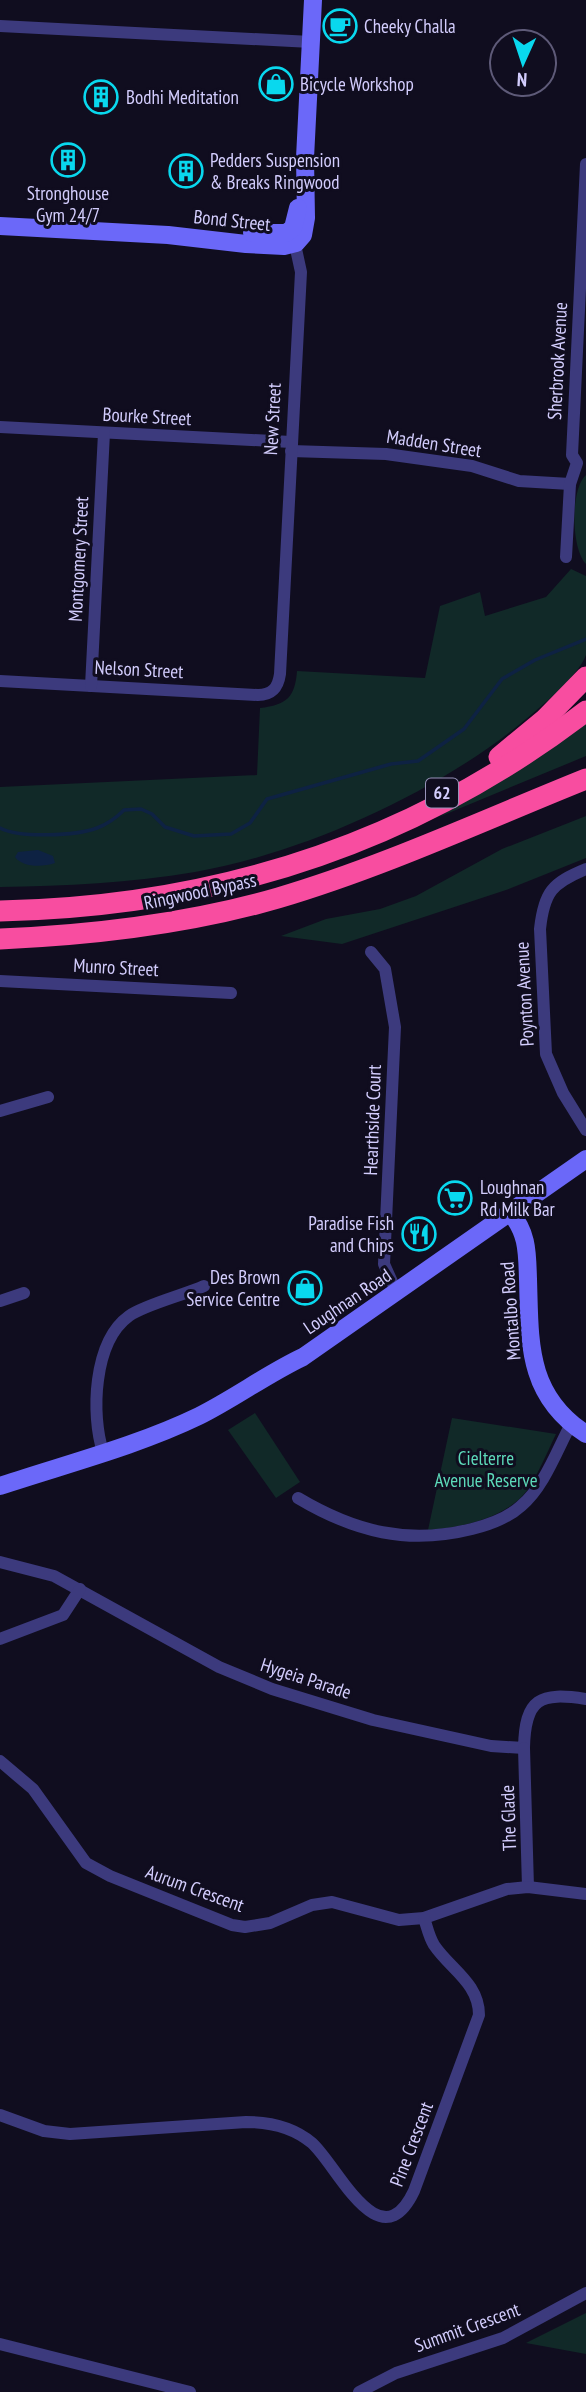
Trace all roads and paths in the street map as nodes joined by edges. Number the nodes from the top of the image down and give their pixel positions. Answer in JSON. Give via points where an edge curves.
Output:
{"nodes":[{"id":1,"x":313,"y":0,"type":"edge"},
{"id":2,"x":0,"y":26,"type":"edge"},
{"id":3,"x":311,"y":42,"type":"junction"},
{"id":4,"x":586,"y":164,"type":"edge"},
{"id":5,"x":0,"y":226,"type":"edge"},
{"id":6,"x":168,"y":235,"type":"junction"},
{"id":7,"x":290,"y":235,"type":"junction"},
{"id":8,"x":0,"y":427,"type":"edge"},
{"id":9,"x":104,"y":433,"type":"junction"},
{"id":10,"x":291,"y":447,"type":"junction"},
{"id":11,"x":582,"y":464,"type":"edge"},
{"id":12,"x":570,"y":484,"type":"junction"},
{"id":13,"x":566,"y":557,"type":"dead end"},
{"id":14,"x":584,"y":679,"type":"edge"},
{"id":15,"x":0,"y":681,"type":"edge"},
{"id":16,"x":91,"y":686,"type":"junction"},
{"id":17,"x":274,"y":690,"type":"joint"},
{"id":18,"x":586,"y":711,"type":"edge"},
{"id":19,"x":586,"y":769,"type":"edge"},
{"id":20,"x":586,"y":779,"type":"edge"},
{"id":21,"x":401,"y":853,"type":"junction"},
{"id":22,"x":279,"y":869,"type":"junction"},
{"id":23,"x":586,"y":869,"type":"edge"},
{"id":24,"x":0,"y":911,"type":"edge"},
{"id":25,"x":0,"y":939,"type":"edge"},
{"id":26,"x":372,"y":952,"type":"dead end"},
{"id":27,"x":0,"y":981,"type":"edge"},
{"id":28,"x":231,"y":993,"type":"dead end"},
{"id":29,"x":48,"y":1097,"type":"dead end"},
{"id":30,"x":0,"y":1111,"type":"edge"},
{"id":31,"x":586,"y":1129,"type":"edge"},
{"id":32,"x":586,"y":1159,"type":"edge"},
{"id":33,"x":510,"y":1212,"type":"junction"},
{"id":34,"x":204,"y":1286,"type":"dead end"},
{"id":35,"x":24,"y":1293,"type":"dead end"},
{"id":36,"x":397,"y":1293,"type":"junction"},
{"id":37,"x":0,"y":1301,"type":"edge"},
{"id":38,"x":303,"y":1357,"type":"junction"},
{"id":39,"x":579,"y":1429,"type":"edge"},
{"id":40,"x":103,"y":1452,"type":"junction"},
{"id":41,"x":0,"y":1486,"type":"edge"},
{"id":42,"x":0,"y":1495,"type":"edge"},
{"id":43,"x":298,"y":1498,"type":"dead end"},
{"id":44,"x":0,"y":1562,"type":"edge"},
{"id":45,"x":80,"y":1589,"type":"junction"},
{"id":46,"x":0,"y":1639,"type":"edge"},
{"id":47,"x":586,"y":1699,"type":"edge"},
{"id":48,"x":524,"y":1748,"type":"junction"},
{"id":49,"x":0,"y":1761,"type":"edge"},
{"id":50,"x":528,"y":1887,"type":"junction"},
{"id":51,"x":586,"y":1894,"type":"edge"},
{"id":52,"x":425,"y":1918,"type":"junction"},
{"id":53,"x":0,"y":2115,"type":"edge"},
{"id":54,"x":586,"y":2293,"type":"edge"},
{"id":55,"x":0,"y":2344,"type":"edge"},
{"id":56,"x":190,"y":2392,"type":"edge"},
{"id":57,"x":359,"y":2392,"type":"edge"}],
"edges":[{"from":1,"to":3,"type":"main road"},
{"from":2,"to":3,"type":"street"},
{"from":3,"to":7,"type":"main road","via":[[303,235]]},
{"from":4,"to":11,"type":"street","name":"Sherbrook Avenue","via":[[572,456]]},
{"from":5,"to":6,"type":"main road","name":"Bond Street"},
{"from":6,"to":7,"type":"main road","name":"Bond Street"},
{"from":6,"to":7,"type":"main road","name":"Bond Street","via":[[246,244]]},
{"from":7,"to":10,"type":"street","name":"New Street","via":[[301,272]]},
{"from":8,"to":9,"type":"street","name":"Bourke Street"},
{"from":9,"to":10,"type":"street","name":"Bourke Street"},
{"from":9,"to":16,"type":"street","name":"Montgomery Street"},
{"from":10,"to":12,"type":"street","name":"Madden Street","via":[[386,454],[472,466],[519,481]]},
{"from":10,"to":17,"type":"street","name":"New Street","via":[[280,674]]},
{"from":11,"to":12,"type":"street","name":"Sherbrook Avenue"},
{"from":12,"to":13,"type":"street","name":"Sherbrook Avenue"},
{"from":14,"to":22,"type":"highway","number":"62","via":[[524,737],[459,785],[389,822]]},
{"from":15,"to":16,"type":"street","name":"Nelson Street"},
{"from":16,"to":17,"type":"street","name":"Nelson Street","via":[[258,695]]},
{"from":18,"to":22,"type":"highway","via":[[538,746],[408,822]]},
{"from":19,"to":21,"type":"highway","number":"62"},
{"from":20,"to":21,"type":"highway"},
{"from":21,"to":25,"type":"highway","name":"Ringwood Bypass","via":[[315,886],[237,908],[126,929]]},
{"from":22,"to":24,"type":"highway","name":"Ringwood Bypass","via":[[154,898]]},
{"from":23,"to":31,"type":"street","name":"Poynton Avenue","via":[[563,878],[549,894],[540,929],[547,1054],[563,1093]]},
{"from":26,"to":36,"type":"street","name":"Hearthside Court","via":[[385,969],[395,1027],[384,1264]]},
{"from":27,"to":28,"type":"street","name":"Munro Street"},
{"from":29,"to":30,"type":"street"},
{"from":32,"to":33,"type":"main road","name":"Loughnan Road"},
{"from":33,"to":36,"type":"main road","name":"Loughnan Road"},
{"from":33,"to":39,"type":"main road","name":"Montalbo Road","via":[[526,1236],[532,1360],[545,1394]]},
{"from":34,"to":40,"type":"street","via":[[132,1314],[113,1335],[95,1403]]},
{"from":35,"to":37,"type":"street"},
{"from":36,"to":38,"type":"main road","name":"Loughnan Road"},
{"from":38,"to":40,"type":"main road","name":"Loughnan Road","via":[[197,1417]]},
{"from":38,"to":42,"type":"main road","name":"Loughnan Road","via":[[269,1387],[192,1429]]},
{"from":39,"to":43,"type":"street","via":[[521,1507],[484,1526],[444,1536],[404,1536],[324,1513]]},
{"from":40,"to":41,"type":"main road","name":"Loughnan Road"},
{"from":44,"to":45,"type":"street","name":"Hygeia Parade","via":[[54,1576]]},
{"from":45,"to":46,"type":"street","via":[[63,1615]]},
{"from":45,"to":48,"type":"street","name":"Hygeia Parade","via":[[219,1668],[272,1689],[373,1720],[491,1746]]},
{"from":47,"to":48,"type":"street","via":[[548,1696],[539,1701],[524,1726]]},
{"from":48,"to":50,"type":"street","name":"The Glade"},
{"from":49,"to":52,"type":"street","name":"Aurum Crescent","via":[[33,1789],[86,1863],[232,1925],[270,1923],[312,1905],[332,1902],[399,1920]]},
{"from":50,"to":51,"type":"street","name":"Aurum Crescent"},
{"from":50,"to":52,"type":"street","name":"Aurum Crescent","via":[[507,1889]]},
{"from":52,"to":53,"type":"street","name":"Pine Crescent","via":[[434,1945],[471,1987],[479,2015],[414,2191],[408,2203],[392,2215],[366,2211],[318,2149],[274,2124],[70,2134],[44,2131]]},
{"from":54,"to":57,"type":"street","name":"Summit Crescent","via":[[503,2338],[396,2373]]},
{"from":55,"to":56,"type":"street"}]}
